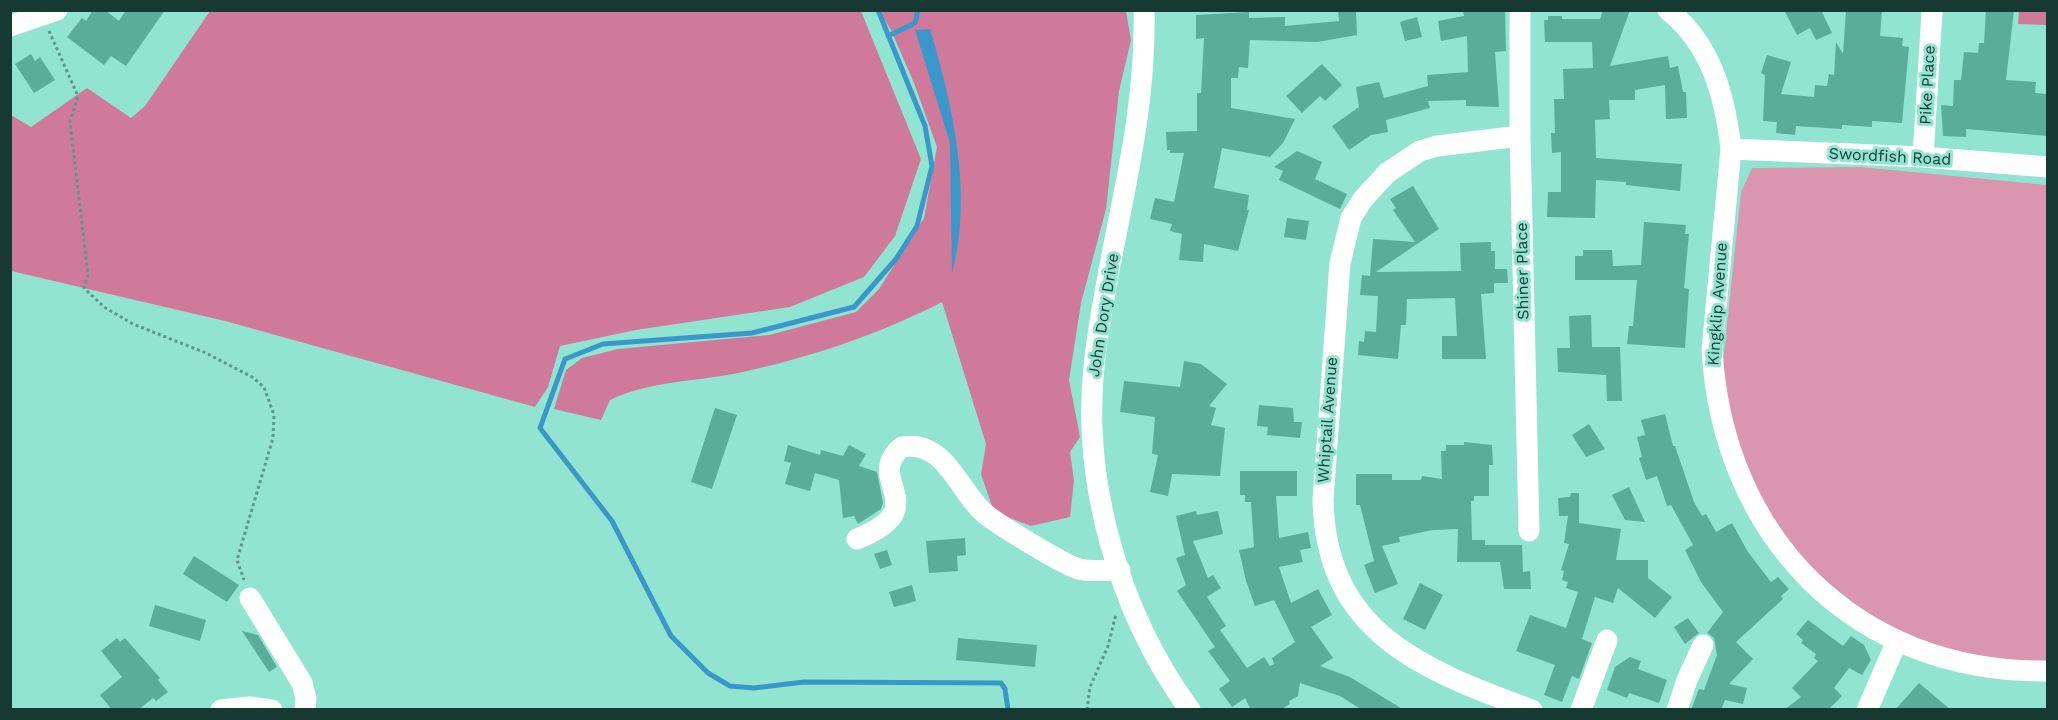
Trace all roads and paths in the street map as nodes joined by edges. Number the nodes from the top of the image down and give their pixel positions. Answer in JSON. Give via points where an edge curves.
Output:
{"nodes":[{"id":1,"x":1144,"y":10,"type":"edge"},
{"id":2,"x":1520,"y":10,"type":"edge"},
{"id":3,"x":1668,"y":10,"type":"edge"},
{"id":4,"x":1932,"y":12,"type":"edge"},
{"id":5,"x":49,"y":13,"type":"edge"},
{"id":6,"x":10,"y":26,"type":"edge"},
{"id":7,"x":1520,"y":136,"type":"junction"},
{"id":8,"x":1731,"y":149,"type":"junction"},
{"id":9,"x":1923,"y":157,"type":"junction"},
{"id":10,"x":2048,"y":167,"type":"edge"},
{"id":11,"x":1529,"y":531,"type":"dead end"},
{"id":12,"x":857,"y":539,"type":"dead end"},
{"id":13,"x":1122,"y":576,"type":"junction"},
{"id":14,"x":250,"y":598,"type":"joint"},
{"id":15,"x":1607,"y":640,"type":"dead end"},
{"id":16,"x":1896,"y":642,"type":"junction"},
{"id":17,"x":1703,"y":645,"type":"dead end"},
{"id":18,"x":2048,"y":671,"type":"edge"},
{"id":19,"x":221,"y":710,"type":"edge"},
{"id":20,"x":272,"y":710,"type":"edge"},
{"id":21,"x":305,"y":710,"type":"edge"},
{"id":22,"x":1087,"y":710,"type":"edge"},
{"id":23,"x":1190,"y":710,"type":"edge"},
{"id":24,"x":1532,"y":710,"type":"edge"},
{"id":25,"x":1581,"y":710,"type":"edge"},
{"id":26,"x":1677,"y":710,"type":"edge"},
{"id":27,"x":1867,"y":710,"type":"edge"}],
"edges":[{"from":1,"to":13,"type":"street","name":"John Dory Drive","via":[[1138,122],[1100,320],[1093,381],[1097,475]]},
{"from":2,"to":7,"type":"street","name":"Shiner Place"},
{"from":3,"to":8,"type":"street","name":"Kingklip Avenue","via":[[1690,32],[1711,64],[1724,103]]},
{"from":4,"to":9,"type":"street","name":"Pike Place"},
{"from":5,"to":6,"type":"street"},
{"from":5,"to":14,"type":"path","via":[[78,96],[70,122],[88,275],[84,288],[104,307],[133,324],[206,353],[252,377],[264,387],[270,400],[273,438],[237,560]]},
{"from":7,"to":11,"type":"street","name":"Shiner Place"},
{"from":7,"to":24,"type":"street","name":"Whiptail Avenue","via":[[1420,151],[1387,173],[1351,218],[1339,274],[1323,515],[1336,572],[1349,600],[1366,622],[1411,659],[1459,683]]},
{"from":8,"to":9,"type":"street","name":"Swordfish Road"},
{"from":8,"to":16,"type":"street","name":"Kingklip Avenue","via":[[1712,350],[1727,441],[1738,474],[1773,539],[1790,558],[1850,613]]},
{"from":9,"to":10,"type":"street","name":"Swordfish Road"},
{"from":12,"to":13,"type":"street","via":[[881,529],[892,518],[896,502],[890,460],[902,447],[917,447],[943,461],[983,512],[1049,554],[1077,568]]},
{"from":13,"to":22,"type":"path","via":[[1108,646],[1090,687]]},
{"from":13,"to":23,"type":"street","name":"John Dory Drive","via":[[1153,650]]},
{"from":14,"to":21,"type":"street","via":[[302,682]]},
{"from":15,"to":25,"type":"street"},
{"from":16,"to":18,"type":"street","name":"Kingklip Avenue","via":[[1983,668]]},
{"from":16,"to":27,"type":"street"},
{"from":17,"to":26,"type":"street"},
{"from":19,"to":20,"type":"street","via":[[250,706]]}]}
